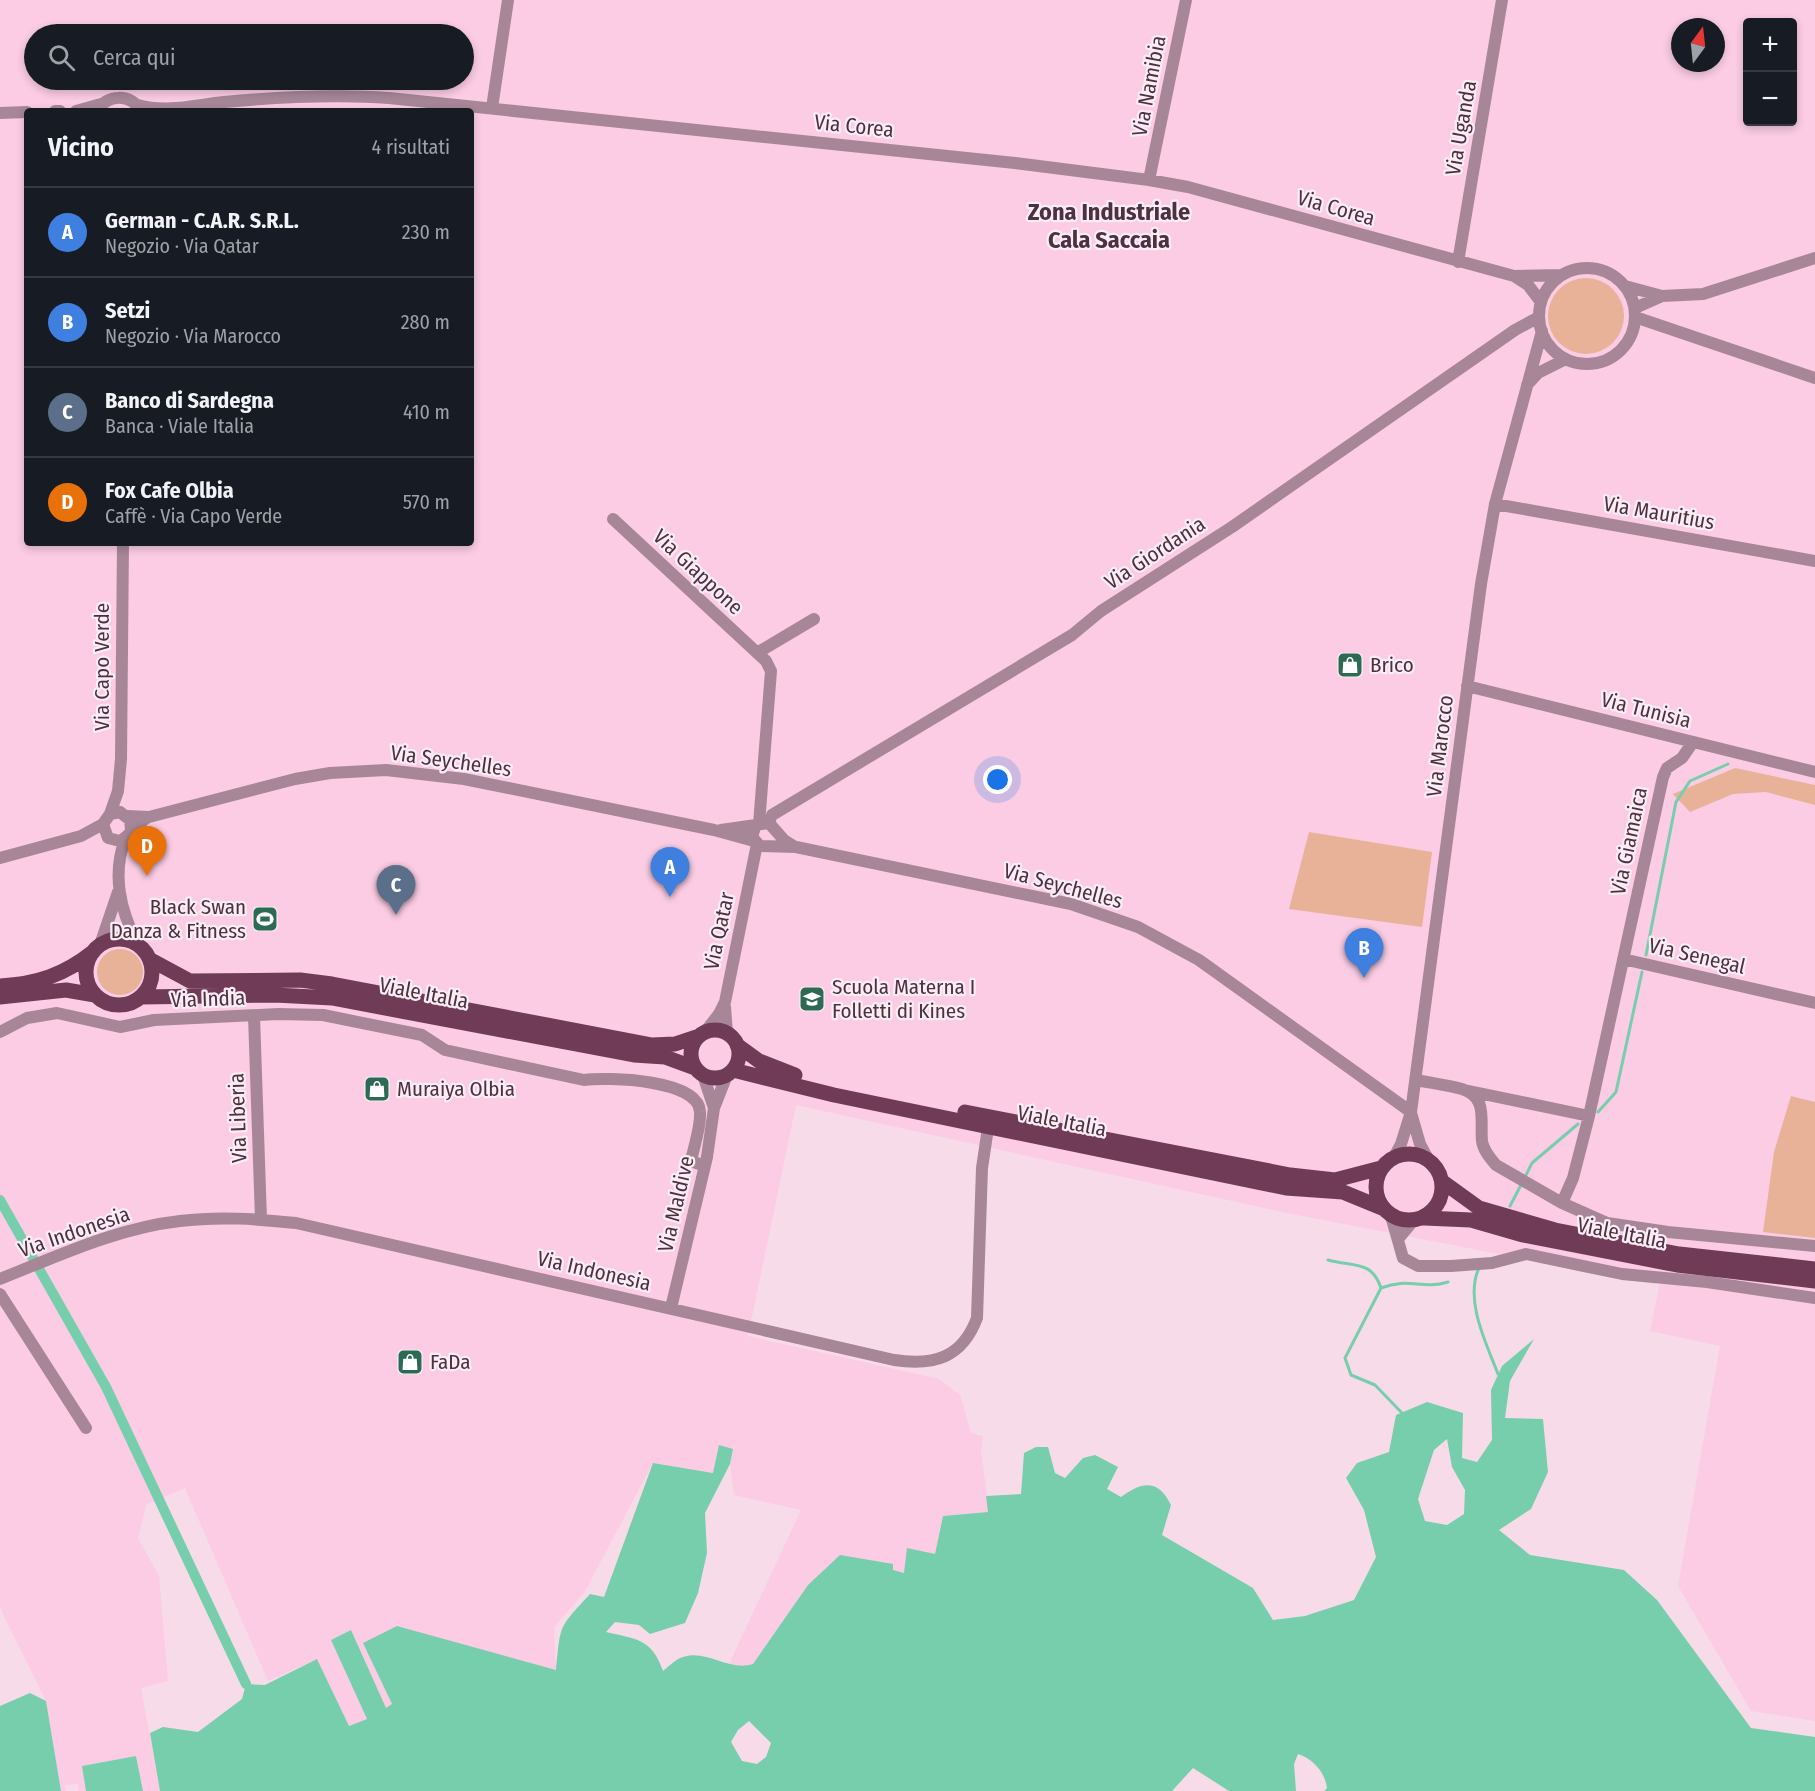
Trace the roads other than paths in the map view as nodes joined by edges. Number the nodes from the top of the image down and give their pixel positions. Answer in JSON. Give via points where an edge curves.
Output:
{"nodes":[{"id":1,"x":507,"y":0,"type":"edge"},
{"id":2,"x":1186,"y":0,"type":"edge"},
{"id":3,"x":1502,"y":0,"type":"edge"},
{"id":4,"x":99,"y":108,"type":"edge"},
{"id":5,"x":140,"y":108,"type":"edge"},
{"id":6,"x":190,"y":108,"type":"edge"},
{"id":7,"x":492,"y":108,"type":"junction"},
{"id":8,"x":24,"y":112,"type":"edge"},
{"id":9,"x":0,"y":113,"type":"edge"},
{"id":10,"x":1149,"y":180,"type":"junction"},
{"id":11,"x":1815,"y":258,"type":"edge"},
{"id":12,"x":1458,"y":262,"type":"junction"},
{"id":13,"x":1561,"y":275,"type":"junction"},
{"id":14,"x":1514,"y":276,"type":"junction"},
{"id":15,"x":1625,"y":286,"type":"junction"},
{"id":16,"x":1662,"y":296,"type":"junction"},
{"id":17,"x":1541,"y":302,"type":"junction"},
{"id":18,"x":1635,"y":313,"type":"junction"},
{"id":19,"x":1539,"y":317,"type":"junction"},
{"id":20,"x":1542,"y":331,"type":"junction"},
{"id":21,"x":1566,"y":359,"type":"junction"},
{"id":22,"x":1815,"y":378,"type":"edge"},
{"id":23,"x":1525,"y":388,"type":"junction"},
{"id":24,"x":1495,"y":504,"type":"junction"},
{"id":25,"x":613,"y":519,"type":"dead end"},
{"id":26,"x":123,"y":546,"type":"edge"},
{"id":27,"x":1815,"y":561,"type":"edge"},
{"id":28,"x":814,"y":618,"type":"dead end"},
{"id":29,"x":757,"y":653,"type":"junction"},
{"id":30,"x":1467,"y":686,"type":"junction"},
{"id":31,"x":1693,"y":742,"type":"junction"},
{"id":32,"x":1815,"y":772,"type":"edge"},
{"id":33,"x":118,"y":791,"type":"junction"},
{"id":34,"x":762,"y":797,"type":"junction"},
{"id":35,"x":784,"y":809,"type":"junction"},
{"id":36,"x":126,"y":815,"type":"junction"},
{"id":37,"x":149,"y":817,"type":"junction"},
{"id":38,"x":106,"y":819,"type":"junction"},
{"id":39,"x":767,"y":827,"type":"junction"},
{"id":40,"x":714,"y":830,"type":"junction"},
{"id":41,"x":128,"y":834,"type":"junction"},
{"id":42,"x":81,"y":836,"type":"junction"},
{"id":43,"x":110,"y":839,"type":"junction"},
{"id":44,"x":761,"y":844,"type":"junction"},
{"id":45,"x":796,"y":847,"type":"junction"},
{"id":46,"x":0,"y":858,"type":"edge"},
{"id":47,"x":118,"y":860,"type":"junction"},
{"id":48,"x":118,"y":891,"type":"junction"},
{"id":49,"x":137,"y":943,"type":"junction"},
{"id":50,"x":96,"y":948,"type":"junction"},
{"id":51,"x":1623,"y":958,"type":"junction"},
{"id":52,"x":151,"y":960,"type":"junction"},
{"id":53,"x":0,"y":986,"type":"edge"},
{"id":54,"x":95,"y":995,"type":"junction"},
{"id":55,"x":142,"y":997,"type":"junction"},
{"id":56,"x":0,"y":998,"type":"edge"},
{"id":57,"x":724,"y":1002,"type":"junction"},
{"id":58,"x":1815,"y":1003,"type":"edge"},
{"id":59,"x":254,"y":1016,"type":"junction"},
{"id":60,"x":0,"y":1032,"type":"edge"},
{"id":61,"x":702,"y":1034,"type":"junction"},
{"id":62,"x":732,"y":1039,"type":"junction"},
{"id":63,"x":699,"y":1071,"type":"junction"},
{"id":64,"x":730,"y":1072,"type":"junction"},
{"id":65,"x":1416,"y":1080,"type":"junction"},
{"id":66,"x":1464,"y":1089,"type":"junction"},
{"id":67,"x":714,"y":1108,"type":"junction"},
{"id":68,"x":1411,"y":1112,"type":"junction"},
{"id":69,"x":1588,"y":1116,"type":"junction"},
{"id":70,"x":988,"y":1128,"type":"junction"},
{"id":71,"x":1394,"y":1157,"type":"junction"},
{"id":72,"x":1428,"y":1159,"type":"junction"},
{"id":73,"x":705,"y":1166,"type":"junction"},
{"id":74,"x":1382,"y":1168,"type":"junction"},
{"id":75,"x":1443,"y":1182,"type":"junction"},
{"id":76,"x":1562,"y":1203,"type":"junction"},
{"id":77,"x":1387,"y":1212,"type":"junction"},
{"id":78,"x":261,"y":1219,"type":"junction"},
{"id":79,"x":1418,"y":1219,"type":"junction"},
{"id":80,"x":1399,"y":1238,"type":"junction"},
{"id":81,"x":1815,"y":1246,"type":"edge"},
{"id":82,"x":1815,"y":1269,"type":"edge"},
{"id":83,"x":0,"y":1279,"type":"edge"},
{"id":84,"x":1815,"y":1281,"type":"edge"},
{"id":85,"x":0,"y":1294,"type":"edge"},
{"id":86,"x":1815,"y":1298,"type":"edge"},
{"id":87,"x":671,"y":1308,"type":"junction"},
{"id":88,"x":86,"y":1428,"type":"dead end"}],
"edges":[{"from":1,"to":7,"type":"street"},
{"from":2,"to":10,"type":"street","name":"Via Namibia"},
{"from":3,"to":12,"type":"street","name":"Via Uganda"},
{"from":4,"to":5,"type":"street","name":"Via Corea","via":[[117,97],[130,99]]},
{"from":6,"to":7,"type":"street","name":"Via Corea","via":[[223,102],[355,96]]},
{"from":7,"to":10,"type":"street","name":"Via Corea"},
{"from":8,"to":9,"type":"street"},
{"from":10,"to":12,"type":"street","name":"Via Corea","via":[[1188,187]]},
{"from":11,"to":16,"type":"street","via":[[1703,294]]},
{"from":12,"to":14,"type":"street","name":"Via Corea"},
{"from":13,"to":14,"type":"street"},
{"from":13,"to":15,"type":"street","via":[[1578,268],[1598,269]]},
{"from":13,"to":17,"type":"street","via":[[1548,286]]},
{"from":14,"to":17,"type":"street","via":[[1528,285]]},
{"from":15,"to":16,"type":"street"},
{"from":15,"to":18,"type":"street"},
{"from":16,"to":18,"type":"street"},
{"from":17,"to":19,"type":"street"},
{"from":18,"to":21,"type":"street","via":[[1631,336],[1609,358],[1597,363]]},
{"from":18,"to":22,"type":"street"},
{"from":19,"to":20,"type":"street"},
{"from":19,"to":35,"type":"street","name":"Via Giordania","via":[[1232,527],[1101,611],[1072,635]]},
{"from":20,"to":21,"type":"street","via":[[1548,344]]},
{"from":20,"to":23,"type":"street","name":"Via Marocco"},
{"from":21,"to":23,"type":"street","via":[[1538,373]]},
{"from":23,"to":24,"type":"street","name":"Via Marocco"},
{"from":24,"to":27,"type":"street","name":"Via Mauritius"},
{"from":24,"to":30,"type":"street","name":"Via Marocco"},
{"from":25,"to":29,"type":"street","name":"Via Giappone"},
{"from":26,"to":33,"type":"street","name":"Via Capo Verde"},
{"from":28,"to":29,"type":"street"},
{"from":29,"to":34,"type":"street","name":"Via Giappone","via":[[771,671]]},
{"from":30,"to":31,"type":"street","name":"Via Tunisia"},
{"from":30,"to":65,"type":"street","name":"Via Marocco"},
{"from":31,"to":32,"type":"street","name":"Via Tunisia"},
{"from":31,"to":51,"type":"street","name":"Via Giamaica","via":[[1682,758],[1667,768],[1664,777]]},
{"from":33,"to":36,"type":"street","name":"Via Capo Verde"},
{"from":33,"to":38,"type":"street","name":"Via Capo Verde"},
{"from":34,"to":35,"type":"street"},
{"from":34,"to":39,"type":"street","name":"Via Giappone"},
{"from":35,"to":39,"type":"street","name":"Via Giordania","via":[[772,815]]},
{"from":36,"to":37,"type":"street","name":"Via Seychelles"},
{"from":36,"to":38,"type":"street","name":"Via Seychelles"},
{"from":36,"to":41,"type":"street","name":"Via Capo Verde"},
{"from":37,"to":40,"type":"street","name":"Via Seychelles","via":[[295,779],[386,771],[464,779]]},
{"from":37,"to":41,"type":"street","name":"Via Seychelles"},
{"from":38,"to":42,"type":"street"},
{"from":38,"to":43,"type":"street"},
{"from":39,"to":40,"type":"street","name":"Via Seychelles"},
{"from":39,"to":44,"type":"street","via":[[775,840]]},
{"from":39,"to":44,"type":"street","name":"Via Giappone","via":[[752,834]]},
{"from":39,"to":45,"type":"street","name":"Via Seychelles"},
{"from":40,"to":44,"type":"street","name":"Via Seychelles"},
{"from":41,"to":43,"type":"street"},
{"from":41,"to":47,"type":"street"},
{"from":42,"to":43,"type":"street"},
{"from":42,"to":46,"type":"street"},
{"from":43,"to":47,"type":"street"},
{"from":44,"to":45,"type":"street","name":"Via Seychelles"},
{"from":44,"to":57,"type":"street","name":"Via Qatar"},
{"from":45,"to":68,"type":"street","name":"Via Seychelles","via":[[1071,904],[1138,927],[1199,960]]},
{"from":47,"to":48,"type":"street"},
{"from":48,"to":49,"type":"street"},
{"from":48,"to":50,"type":"street"},
{"from":49,"to":50,"type":"main road","via":[[114,939]]},
{"from":49,"to":52,"type":"main road"},
{"from":50,"to":53,"type":"main road","via":[[57,976]]},
{"from":50,"to":54,"type":"main road","via":[[87,963],[86,975]]},
{"from":51,"to":58,"type":"street","name":"Via Senegal"},
{"from":51,"to":69,"type":"street","name":"Via Senegal"},
{"from":52,"to":55,"type":"main road","via":[[150,987]]},
{"from":52,"to":61,"type":"main road","name":"Viale Italia","via":[[190,981],[300,980],[332,984],[651,1045],[675,1044]]},
{"from":54,"to":55,"type":"main road","via":[[120,1006]]},
{"from":54,"to":56,"type":"main road","via":[[66,990]]},
{"from":55,"to":63,"type":"main road","name":"Viale Italia","via":[[332,998],[634,1055],[665,1057]]},
{"from":57,"to":61,"type":"street"},
{"from":57,"to":62,"type":"street"},
{"from":59,"to":60,"type":"street","name":"Via India","via":[[154,1020],[120,1027],[57,1012],[27,1018]]},
{"from":59,"to":73,"type":"street","name":"Via India","via":[[323,1015],[422,1035],[445,1050],[472,1056],[584,1080],[648,1082],[693,1096],[700,1110],[691,1161]]},
{"from":59,"to":78,"type":"street","name":"Via Liberia"},
{"from":61,"to":62,"type":"main road","via":[[717,1030]]},
{"from":61,"to":63,"type":"main road","via":[[691,1051]]},
{"from":62,"to":64,"type":"main road","via":[[739,1056]]},
{"from":62,"to":74,"type":"main road","name":"Viale Italia","via":[[759,1061],[836,1086],[1290,1175],[1335,1180]]},
{"from":63,"to":64,"type":"main road","via":[[717,1078]]},
{"from":63,"to":67,"type":"street","name":"Via Maldive"},
{"from":64,"to":67,"type":"street","name":"Via Maldive"},
{"from":64,"to":70,"type":"main road","name":"Viale Italia"},
{"from":65,"to":66,"type":"street"},
{"from":65,"to":68,"type":"street","name":"Via Marocco"},
{"from":66,"to":69,"type":"street"},
{"from":66,"to":76,"type":"street","via":[[1482,1108],[1482,1141],[1496,1165]]},
{"from":67,"to":73,"type":"street","name":"Via Maldive"},
{"from":68,"to":71,"type":"street","name":"Via Marocco"},
{"from":68,"to":72,"type":"street","name":"Via Marocco"},
{"from":69,"to":76,"type":"street","name":"Via Senegal","via":[[1573,1178]]},
{"from":70,"to":77,"type":"main road","name":"Viale Italia","via":[[1286,1188],[1343,1192],[1357,1195]]},
{"from":70,"to":87,"type":"street","name":"Via Indonesia","via":[[982,1168],[980,1305],[971,1333],[943,1358],[926,1363],[894,1360]]},
{"from":71,"to":72,"type":"main road","via":[[1411,1154]]},
{"from":71,"to":74,"type":"main road"},
{"from":72,"to":75,"type":"main road"},
{"from":73,"to":87,"type":"street","name":"Via Maldive"},
{"from":74,"to":77,"type":"main road","via":[[1376,1188]]},
{"from":75,"to":79,"type":"main road","via":[[1439,1203]]},
{"from":75,"to":82,"type":"main road","name":"Viale Italia","via":[[1479,1208],[1555,1230],[1679,1254]]},
{"from":76,"to":81,"type":"street","via":[[1607,1223]]},
{"from":77,"to":79,"type":"main road"},
{"from":77,"to":80,"type":"street"},
{"from":78,"to":83,"type":"street","name":"Via Indonesia","via":[[179,1221],[112,1235]]},
{"from":78,"to":87,"type":"street","name":"Via Indonesia","via":[[296,1223]]},
{"from":79,"to":80,"type":"street"},
{"from":79,"to":84,"type":"main road","name":"Viale Italia","via":[[1471,1220],[1523,1235],[1677,1264]]},
{"from":80,"to":86,"type":"street","via":[[1403,1258],[1418,1266],[1481,1264],[1526,1254],[1622,1274]]},
{"from":85,"to":88,"type":"street"}]}
